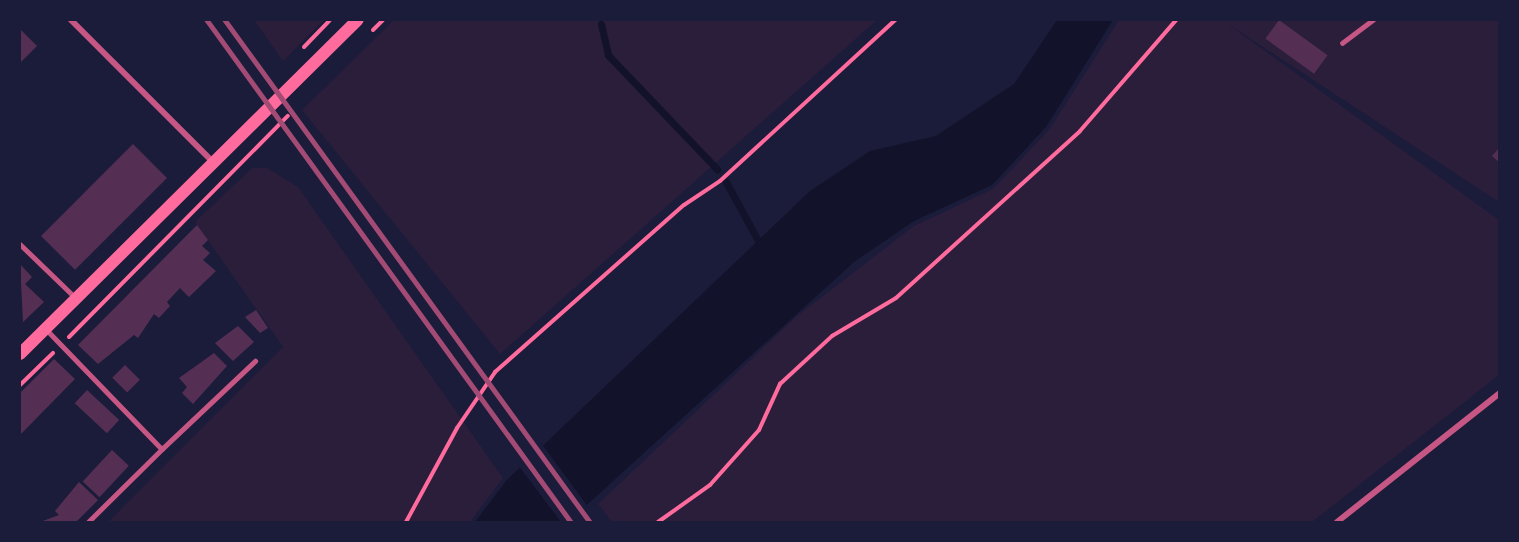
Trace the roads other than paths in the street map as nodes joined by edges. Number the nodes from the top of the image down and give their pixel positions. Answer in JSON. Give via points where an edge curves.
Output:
{"nodes":[{"id":1,"x":71,"y":20,"type":"edge"},
{"id":2,"x":358,"y":20,"type":"edge"},
{"id":3,"x":1372,"y":20,"type":"edge"},
{"id":4,"x":1342,"y":44,"type":"dead end"},
{"id":5,"x":213,"y":162,"type":"junction"},
{"id":6,"x":20,"y":244,"type":"edge"},
{"id":7,"x":76,"y":298,"type":"junction"},
{"id":8,"x":45,"y":328,"type":"junction"},
{"id":9,"x":20,"y":354,"type":"edge"},
{"id":10,"x":255,"y":361,"type":"dead end"},
{"id":11,"x":1500,"y":393,"type":"edge"},
{"id":12,"x":162,"y":449,"type":"junction"},
{"id":13,"x":88,"y":522,"type":"edge"},
{"id":14,"x":1337,"y":522,"type":"edge"}],
"edges":[{"from":1,"to":5,"type":"street"},
{"from":2,"to":5,"type":"main road"},
{"from":3,"to":4,"type":"lane"},
{"from":5,"to":7,"type":"main road"},
{"from":6,"to":7,"type":"lane"},
{"from":7,"to":8,"type":"main road"},
{"from":8,"to":9,"type":"main road"},
{"from":8,"to":12,"type":"lane"},
{"from":10,"to":12,"type":"lane"},
{"from":11,"to":14,"type":"street"},
{"from":12,"to":13,"type":"lane"}]}
